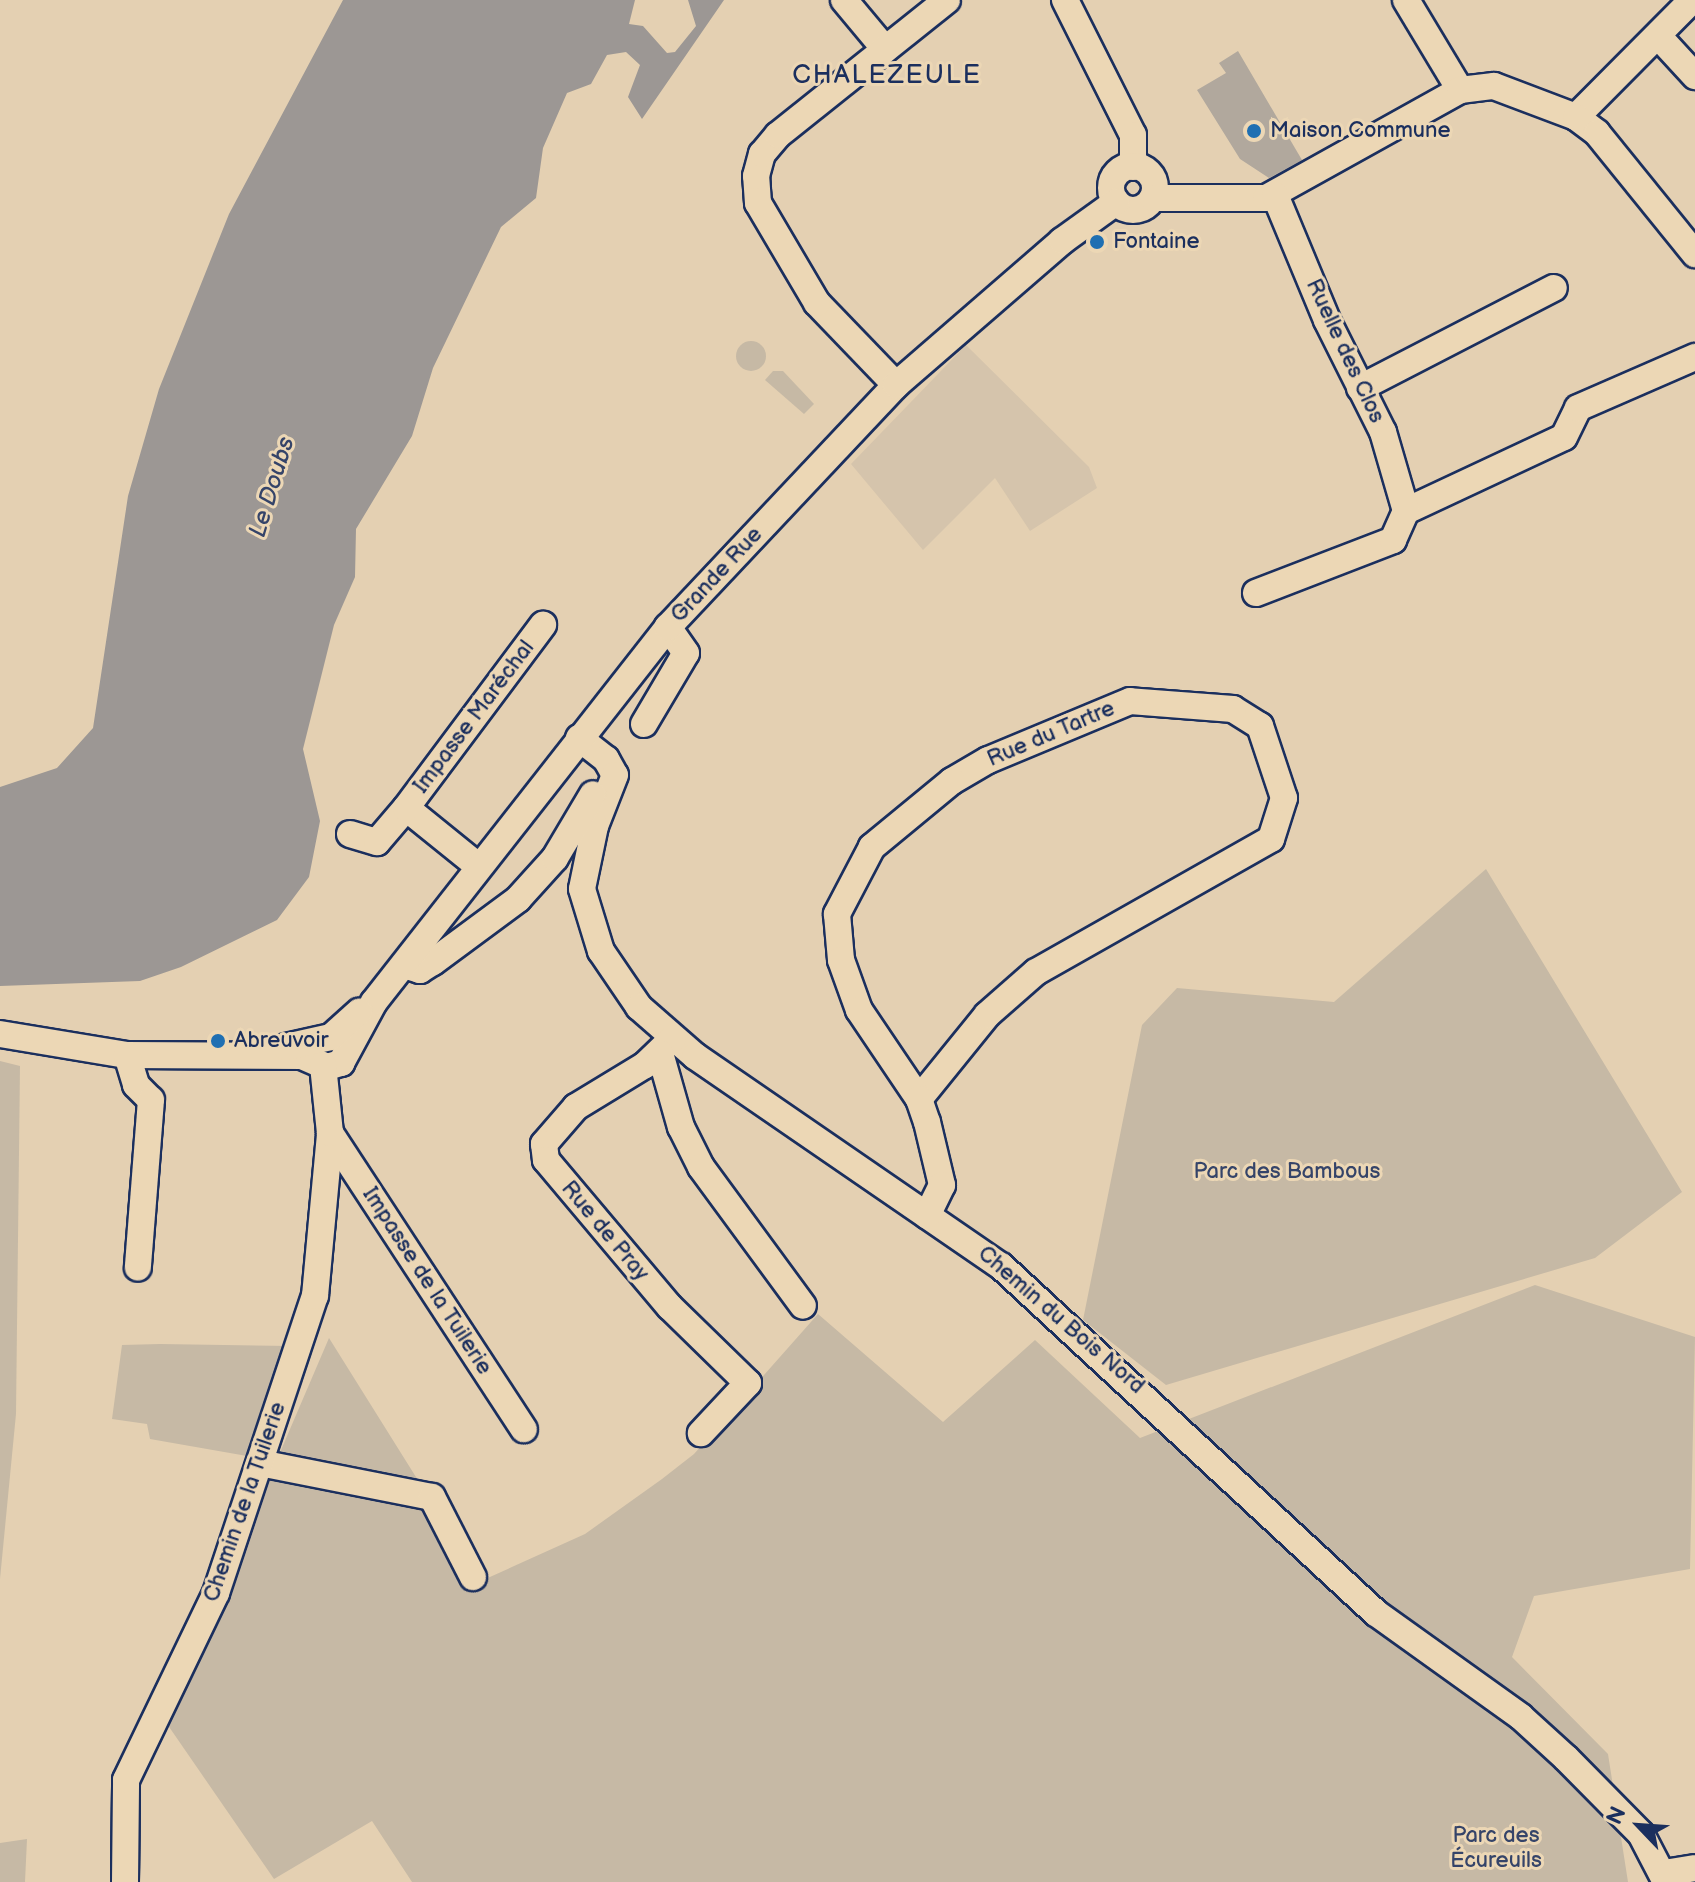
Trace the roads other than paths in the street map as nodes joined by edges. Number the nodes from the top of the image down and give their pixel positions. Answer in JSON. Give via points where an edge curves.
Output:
{"nodes":[{"id":1,"x":844,"y":0,"type":"edge"},
{"id":2,"x":947,"y":0,"type":"edge"},
{"id":3,"x":1065,"y":0,"type":"edge"},
{"id":4,"x":1406,"y":0,"type":"edge"},
{"id":5,"x":1692,"y":0,"type":"edge"},
{"id":6,"x":1660,"y":38,"type":"junction"},
{"id":7,"x":885,"y":49,"type":"junction"},
{"id":8,"x":1695,"y":76,"type":"edge"},
{"id":9,"x":1460,"y":90,"type":"junction"},
{"id":10,"x":1576,"y":117,"type":"junction"},
{"id":11,"x":1133,"y":167,"type":"junction"},
{"id":12,"x":1275,"y":195,"type":"junction"},
{"id":13,"x":1153,"y":198,"type":"junction"},
{"id":14,"x":1116,"y":202,"type":"junction"},
{"id":15,"x":1695,"y":254,"type":"edge"},
{"id":16,"x":1554,"y":288,"type":"dead end"},
{"id":17,"x":1695,"y":357,"type":"edge"},
{"id":18,"x":896,"y":385,"type":"junction"},
{"id":19,"x":1360,"y":388,"type":"junction"},
{"id":20,"x":1406,"y":511,"type":"junction"},
{"id":21,"x":1256,"y":593,"type":"dead end"},
{"id":22,"x":543,"y":625,"type":"dead end"},
{"id":23,"x":668,"y":627,"type":"junction"},
{"id":24,"x":644,"y":724,"type":"dead end"},
{"id":25,"x":579,"y":738,"type":"junction"},
{"id":26,"x":596,"y":787,"type":"dead end"},
{"id":27,"x":406,"y":808,"type":"junction"},
{"id":28,"x":350,"y":834,"type":"dead end"},
{"id":29,"x":478,"y":866,"type":"junction"},
{"id":30,"x":404,"y":965,"type":"junction"},
{"id":31,"x":0,"y":1034,"type":"edge"},
{"id":32,"x":666,"y":1045,"type":"junction"},
{"id":33,"x":330,"y":1052,"type":"junction"},
{"id":34,"x":127,"y":1055,"type":"junction"},
{"id":35,"x":919,"y":1099,"type":"junction"},
{"id":36,"x":330,"y":1121,"type":"junction"},
{"id":37,"x":927,"y":1216,"type":"junction"},
{"id":38,"x":138,"y":1267,"type":"dead end"},
{"id":39,"x":803,"y":1306,"type":"dead end"},
{"id":40,"x":524,"y":1429,"type":"dead end"},
{"id":41,"x":701,"y":1433,"type":"dead end"},
{"id":42,"x":260,"y":1463,"type":"junction"},
{"id":43,"x":473,"y":1577,"type":"dead end"},
{"id":44,"x":1695,"y":1868,"type":"edge"},
{"id":45,"x":1665,"y":1878,"type":"edge"},
{"id":46,"x":125,"y":1882,"type":"edge"}],
"edges":[{"from":1,"to":7,"type":"street"},
{"from":2,"to":7,"type":"street"},
{"from":3,"to":11,"type":"street","via":[[1133,135]]},
{"from":4,"to":9,"type":"street"},
{"from":5,"to":6,"type":"street"},
{"from":6,"to":8,"type":"street"},
{"from":6,"to":10,"type":"street"},
{"from":7,"to":18,"type":"street","via":[[778,135],[762,154],[756,176],[758,203],[817,303]]},
{"from":9,"to":10,"type":"street","via":[[1494,86]]},
{"from":9,"to":12,"type":"street"},
{"from":10,"to":15,"type":"street","via":[[1615,151]]},
{"from":11,"to":13,"type":"street","via":[[1152,177]]},
{"from":11,"to":14,"type":"street","via":[[1112,182]]},
{"from":12,"to":13,"type":"street","via":[[1249,201]]},
{"from":12,"to":19,"type":"street","name":"Ruelle des Clos"},
{"from":13,"to":14,"type":"street","via":[[1136,210]]},
{"from":14,"to":18,"type":"street","name":"Grande Rue","via":[[1062,241]]},
{"from":16,"to":19,"type":"street"},
{"from":17,"to":20,"type":"street","via":[[1578,408],[1564,437]]},
{"from":18,"to":23,"type":"street","name":"Grande Rue"},
{"from":19,"to":20,"type":"street","name":"Ruelle des Clos","via":[[1383,432]]},
{"from":20,"to":21,"type":"street","via":[[1393,540]]},
{"from":22,"to":27,"type":"street","name":"Impasse Maréchal"},
{"from":23,"to":24,"type":"street","via":[[686,653]]},
{"from":23,"to":25,"type":"street","name":"Grande Rue"},
{"from":25,"to":29,"type":"street","name":"Grande Rue"},
{"from":25,"to":32,"type":"street","name":"Chemin du Bois Nord","via":[[606,759],[615,775],[583,875],[594,931],[625,991]]},
{"from":26,"to":30,"type":"street","via":[[555,858],[518,899],[420,970]]},
{"from":27,"to":28,"type":"street","name":"Impasse Maréchal","via":[[377,842]]},
{"from":27,"to":29,"type":"street","name":"Impasse Maréchal"},
{"from":29,"to":30,"type":"street","name":"Grande Rue"},
{"from":30,"to":33,"type":"street","name":"Grande Rue"},
{"from":31,"to":34,"type":"street"},
{"from":32,"to":37,"type":"street","name":"Chemin du Bois Nord"},
{"from":32,"to":39,"type":"street","via":[[681,1127],[701,1167]]},
{"from":32,"to":41,"type":"street","name":"Rue de Pray","via":[[576,1107],[544,1144],[546,1160],[670,1307],[748,1383]]},
{"from":33,"to":34,"type":"street"},
{"from":33,"to":36,"type":"street","name":"Chemin de la Tuilerie"},
{"from":34,"to":38,"type":"street","via":[[136,1085],[151,1100]]},
{"from":35,"to":35,"type":"street","name":"Rue du Tartre","via":[[859,1010],[841,960],[837,914],[878,839],[988,760],[1130,701],[1233,709],[1260,726],[1284,798],[1271,839],[1036,972],[987,1015]]},
{"from":35,"to":37,"type":"street","name":"Rue du Tartre","via":[[942,1168],[942,1185]]},
{"from":36,"to":40,"type":"street","name":"Impasse de la Tuilerie"},
{"from":36,"to":42,"type":"street","name":"Chemin de la Tuilerie","via":[[315,1296]]},
{"from":37,"to":45,"type":"street","name":"Chemin du Bois Nord","via":[[974,1243],[1124,1374],[1376,1613],[1521,1717],[1619,1808]]},
{"from":42,"to":43,"type":"street","via":[[432,1497]]},
{"from":42,"to":46,"type":"street","name":"Chemin de la Tuilerie","via":[[216,1593],[126,1780]]},
{"from":44,"to":45,"type":"street"}]}
